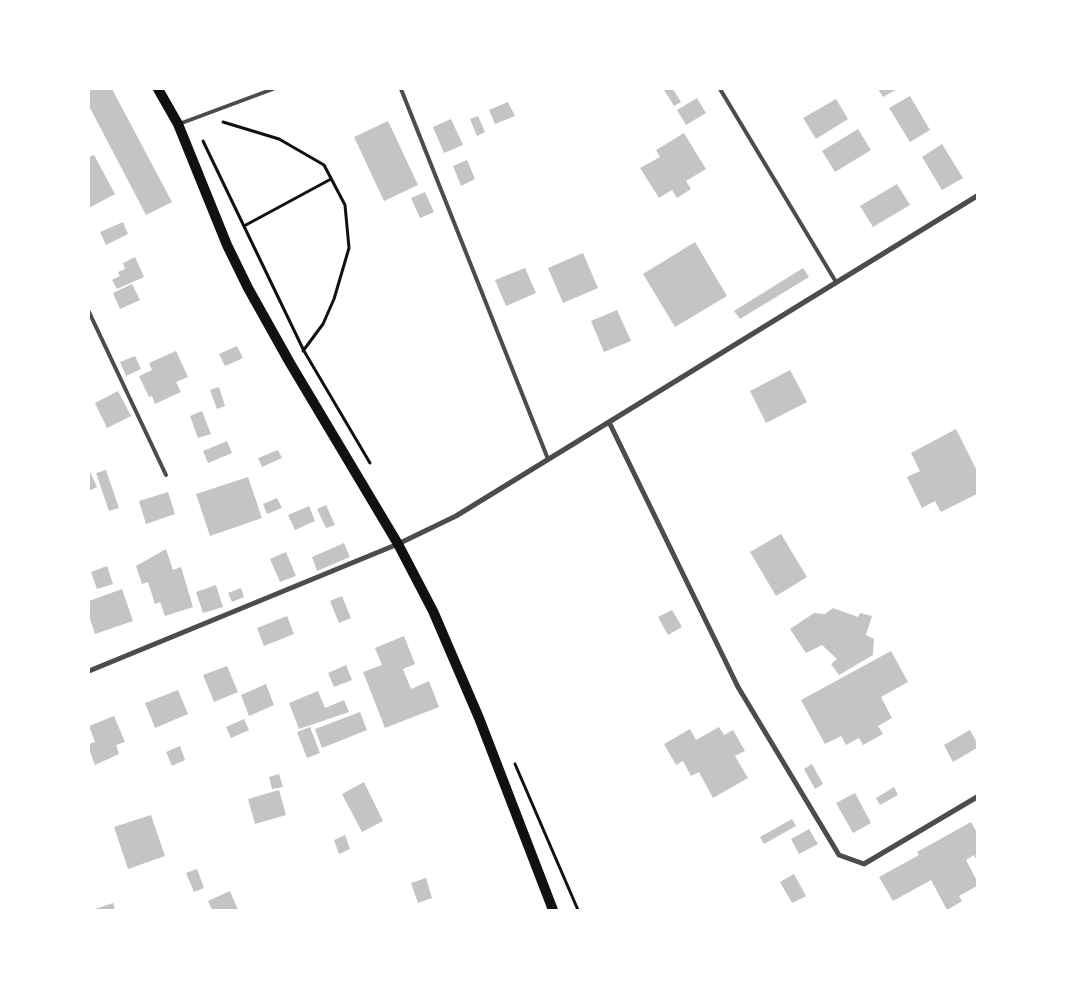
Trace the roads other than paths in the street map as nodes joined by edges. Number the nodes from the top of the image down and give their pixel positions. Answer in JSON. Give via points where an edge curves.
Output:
{"nodes":[{"id":1,"x":158,"y":89,"type":"edge"},
{"id":2,"x":273,"y":89,"type":"edge"},
{"id":3,"x":401,"y":89,"type":"edge"},
{"id":4,"x":720,"y":89,"type":"edge"},
{"id":5,"x":178,"y":124,"type":"junction"},
{"id":6,"x":977,"y":196,"type":"edge"},
{"id":7,"x":836,"y":282,"type":"junction"},
{"id":8,"x":89,"y":312,"type":"edge"},
{"id":9,"x":609,"y":422,"type":"junction"},
{"id":10,"x":548,"y":459,"type":"junction"},
{"id":11,"x":166,"y":475,"type":"dead end"},
{"id":12,"x":398,"y":544,"type":"junction"},
{"id":13,"x":89,"y":671,"type":"edge"},
{"id":14,"x":977,"y":797,"type":"edge"},
{"id":15,"x":553,"y":910,"type":"edge"}],
"edges":[{"from":1,"to":5,"type":"main road"},
{"from":2,"to":5,"type":"lane"},
{"from":3,"to":10,"type":"lane"},
{"from":4,"to":7,"type":"lane"},
{"from":5,"to":12,"type":"main road","via":[[227,245],[290,363]]},
{"from":6,"to":7,"type":"street"},
{"from":7,"to":9,"type":"street"},
{"from":8,"to":11,"type":"lane"},
{"from":9,"to":10,"type":"street"},
{"from":9,"to":14,"type":"street","via":[[738,686],[838,855],[864,864]]},
{"from":10,"to":12,"type":"street","via":[[456,516]]},
{"from":12,"to":13,"type":"street"},
{"from":12,"to":15,"type":"main road","via":[[451,651]]}]}
